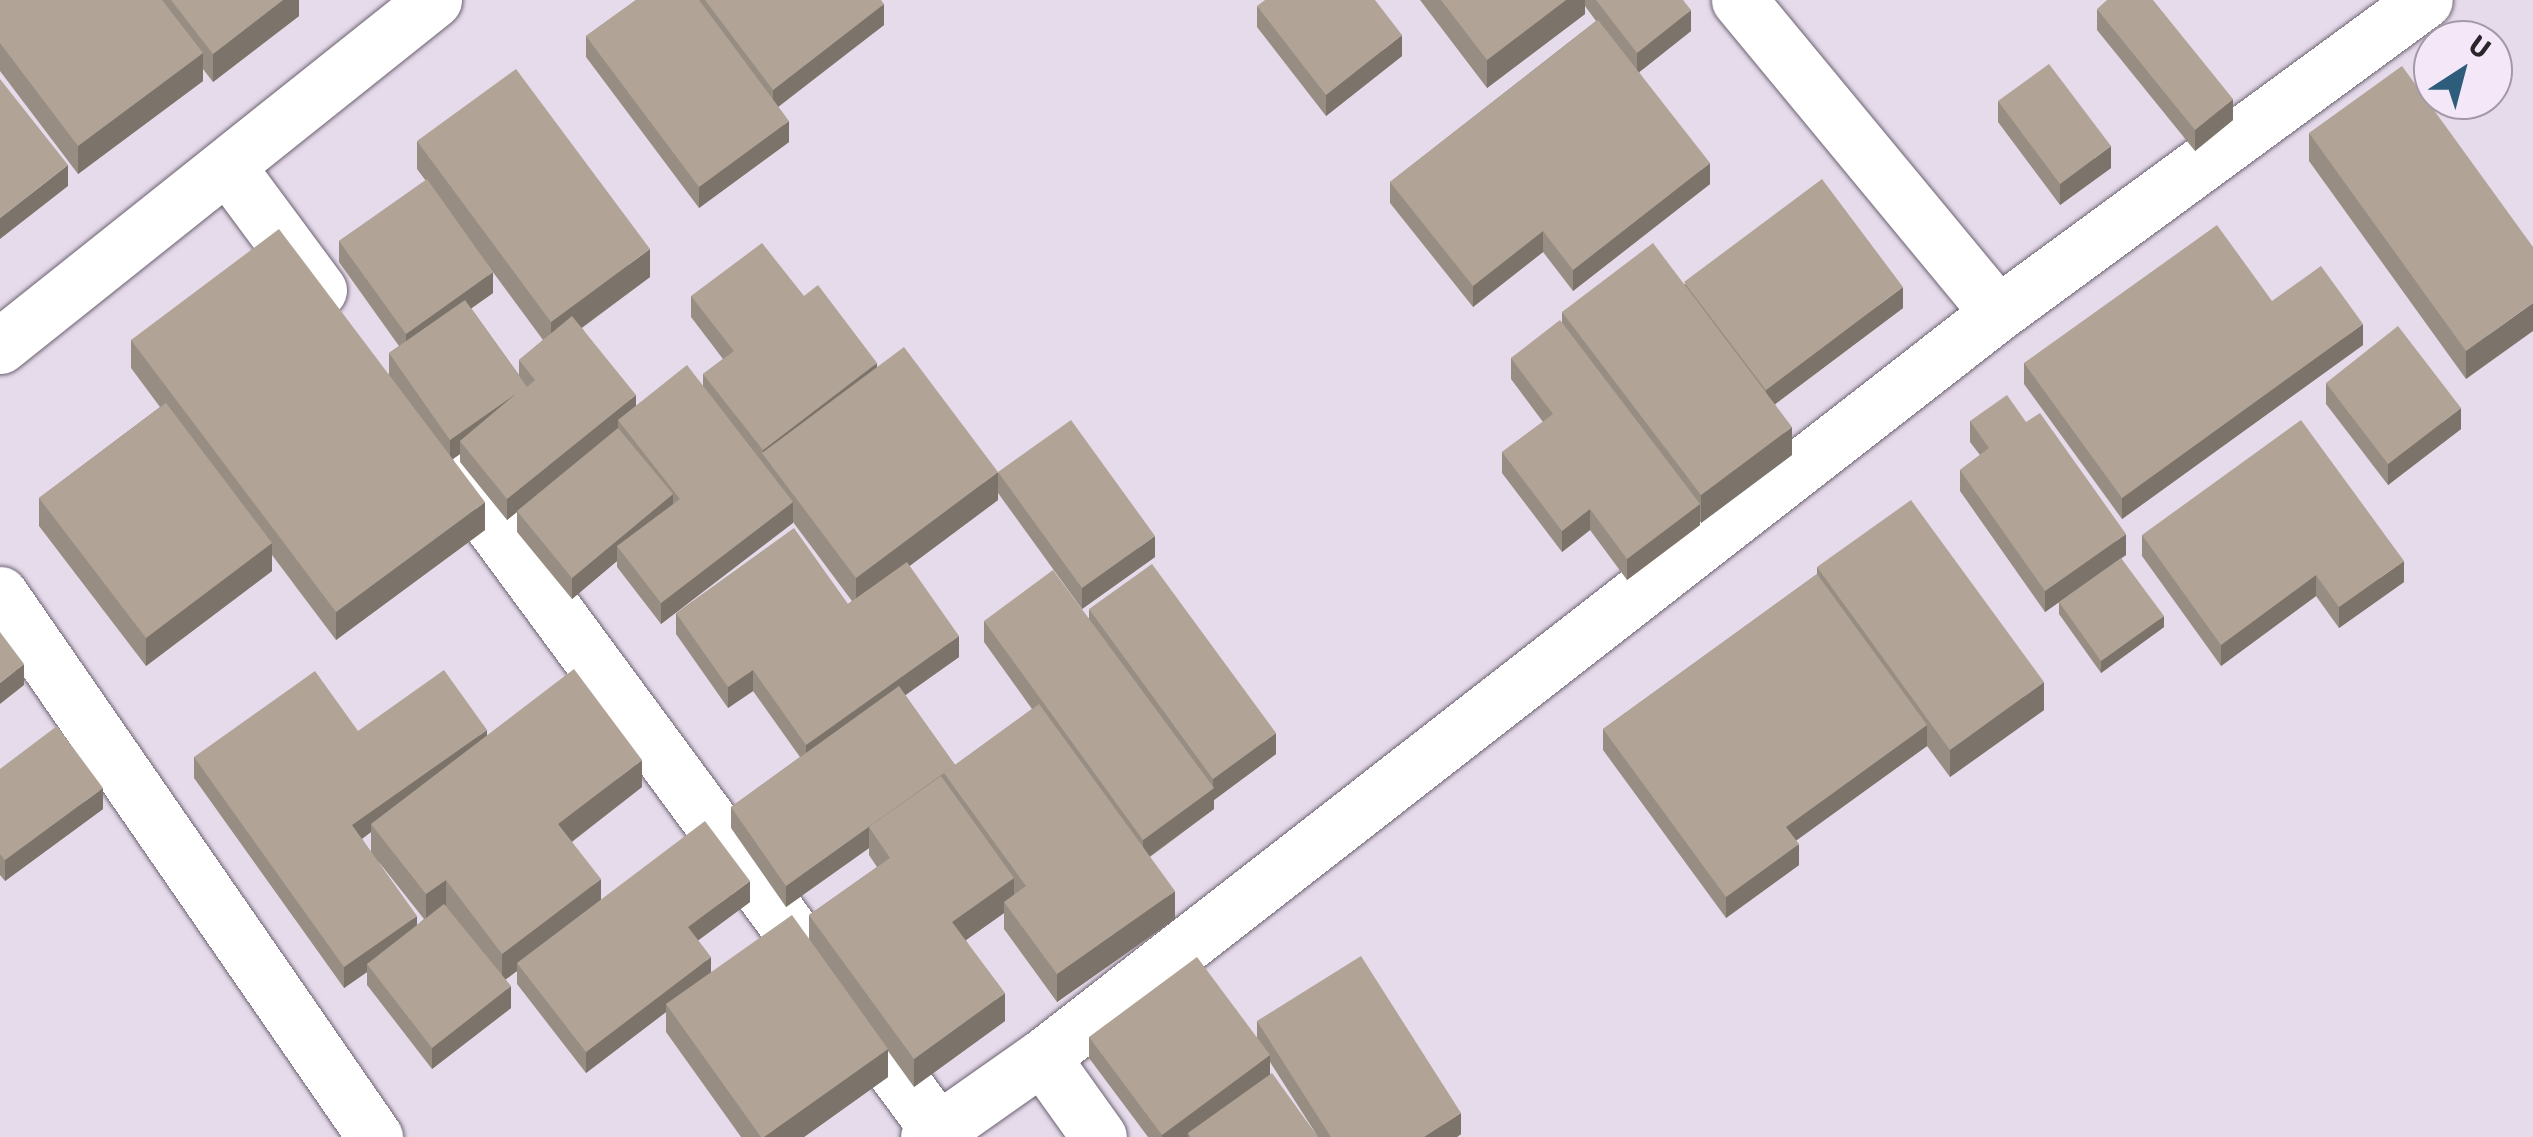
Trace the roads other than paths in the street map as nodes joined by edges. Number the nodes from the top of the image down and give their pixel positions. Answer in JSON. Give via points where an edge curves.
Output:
{"nodes":[{"id":1,"x":434,"y":0,"type":"edge"},
{"id":2,"x":1740,"y":0,"type":"edge"},
{"id":3,"x":2425,"y":0,"type":"edge"},
{"id":4,"x":228,"y":166,"type":"junction"},
{"id":5,"x":1998,"y":313,"type":"junction"},
{"id":6,"x":346,"y":327,"type":"edge"},
{"id":7,"x":0,"y":346,"type":"edge"},
{"id":8,"x":418,"y":423,"type":"edge"},
{"id":9,"x":0,"y":594,"type":"edge"},
{"id":10,"x":1042,"y":1057,"type":"junction"},
{"id":11,"x":933,"y":1133,"type":"edge"},
{"id":12,"x":375,"y":1137,"type":"edge"},
{"id":13,"x":1099,"y":1137,"type":"edge"}],
"edges":[{"from":1,"to":4,"type":"street"},
{"from":2,"to":5,"type":"street"},
{"from":3,"to":5,"type":"street"},
{"from":4,"to":6,"type":"street"},
{"from":4,"to":7,"type":"street"},
{"from":5,"to":10,"type":"street"},
{"from":8,"to":11,"type":"street"},
{"from":9,"to":12,"type":"street"},
{"from":10,"to":11,"type":"street"},
{"from":10,"to":13,"type":"street"}]}
